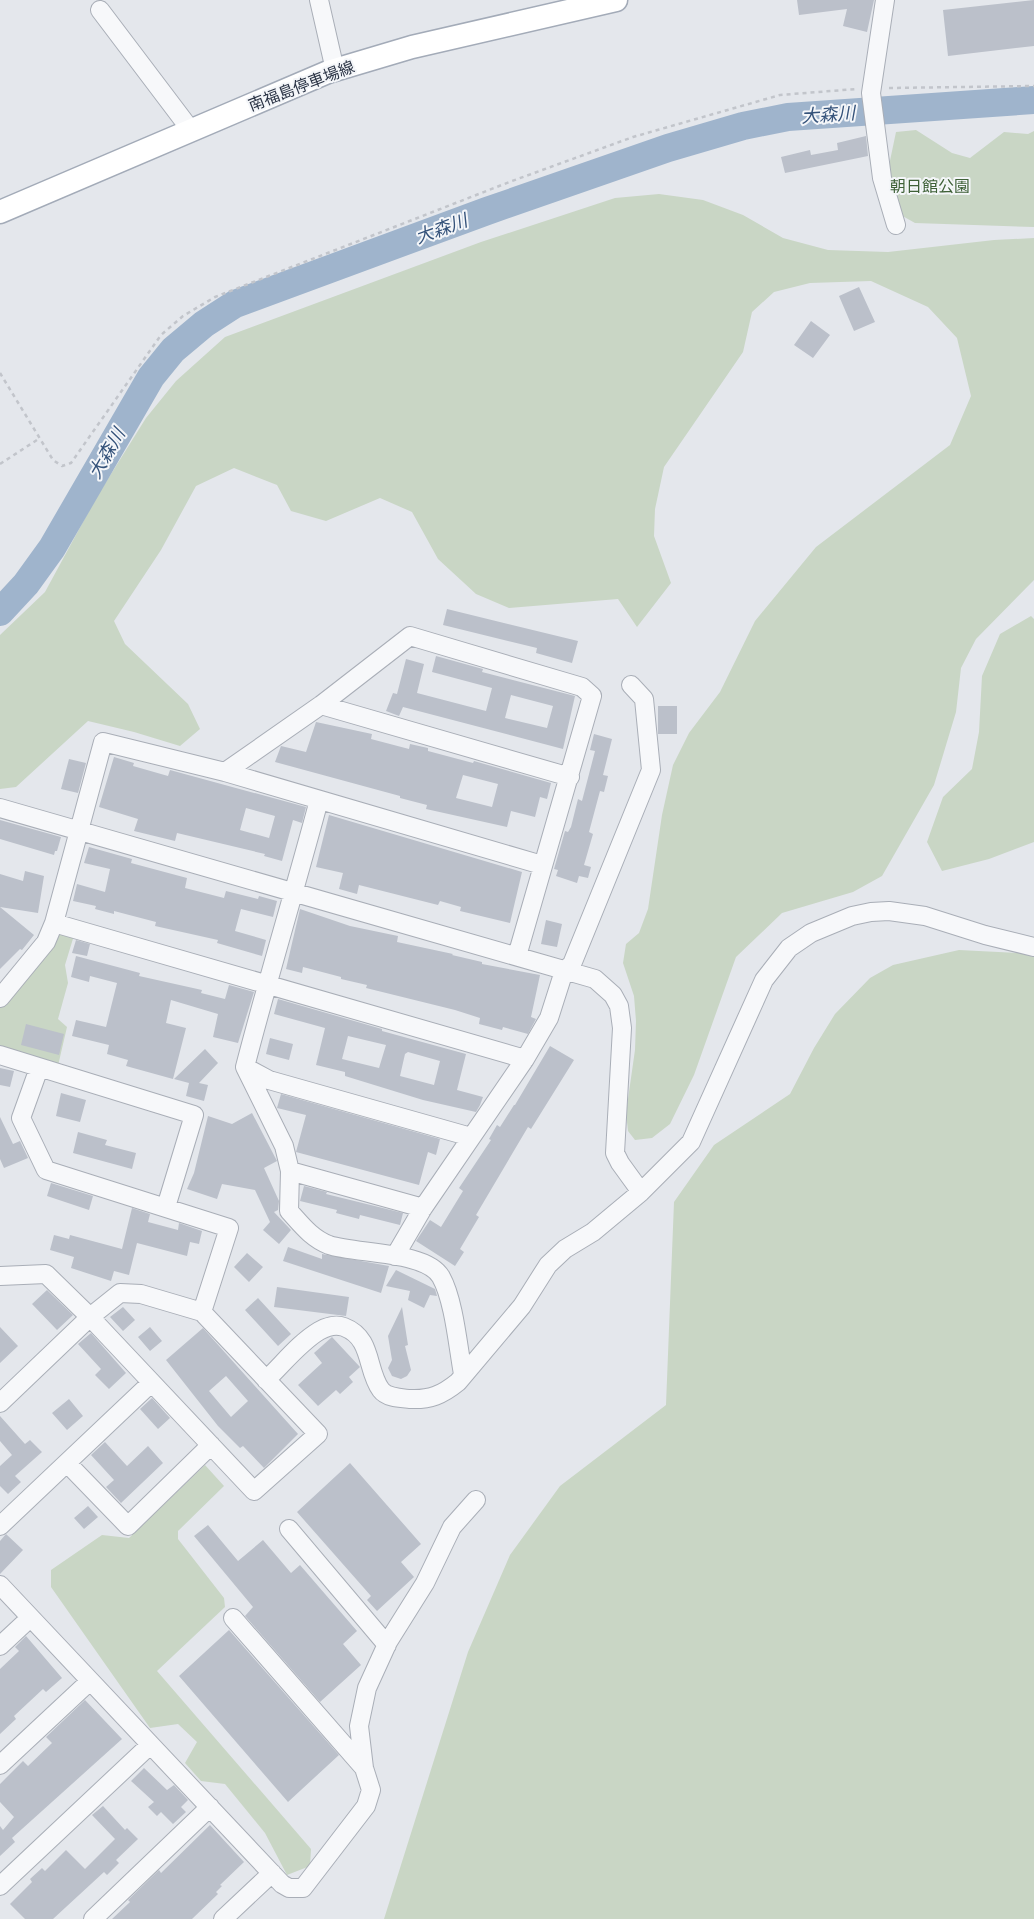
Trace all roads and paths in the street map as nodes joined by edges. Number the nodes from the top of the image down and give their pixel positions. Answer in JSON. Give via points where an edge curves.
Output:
{"nodes":[{"id":1,"x":319,"y":0,"type":"edge"},
{"id":2,"x":616,"y":0,"type":"edge"},
{"id":3,"x":885,"y":0,"type":"edge"},
{"id":4,"x":100,"y":10,"type":"dead end"},
{"id":5,"x":335,"y":70,"type":"junction"},
{"id":6,"x":1034,"y":86,"type":"edge"},
{"id":7,"x":871,"y":90,"type":"junction"},
{"id":8,"x":190,"y":130,"type":"junction"},
{"id":9,"x":0,"y":212,"type":"edge"},
{"id":10,"x":896,"y":225,"type":"dead end"},
{"id":11,"x":0,"y":373,"type":"edge"},
{"id":12,"x":40,"y":438,"type":"junction"},
{"id":13,"x":0,"y":464,"type":"edge"},
{"id":14,"x":631,"y":685,"type":"dead end"},
{"id":15,"x":321,"y":705,"type":"junction"},
{"id":16,"x":225,"y":772,"type":"junction"},
{"id":17,"x":570,"y":777,"type":"junction"},
{"id":18,"x":319,"y":800,"type":"junction"},
{"id":19,"x":0,"y":808,"type":"edge"},
{"id":20,"x":79,"y":829,"type":"junction"},
{"id":21,"x":542,"y":865,"type":"junction"},
{"id":22,"x":294,"y":894,"type":"junction"},
{"id":23,"x":54,"y":923,"type":"junction"},
{"id":24,"x":1034,"y":947,"type":"edge"},
{"id":25,"x":516,"y":956,"type":"junction"},
{"id":26,"x":564,"y":971,"type":"junction"},
{"id":27,"x":266,"y":985,"type":"junction"},
{"id":28,"x":0,"y":998,"type":"edge"},
{"id":29,"x":0,"y":1055,"type":"edge"},
{"id":30,"x":525,"y":1059,"type":"junction"},
{"id":31,"x":38,"y":1068,"type":"junction"},
{"id":32,"x":245,"y":1068,"type":"junction"},
{"id":33,"x":471,"y":1137,"type":"junction"},
{"id":34,"x":290,"y":1172,"type":"junction"},
{"id":35,"x":641,"y":1192,"type":"junction"},
{"id":36,"x":166,"y":1207,"type":"junction"},
{"id":37,"x":423,"y":1208,"type":"junction"},
{"id":38,"x":396,"y":1256,"type":"junction"},
{"id":39,"x":0,"y":1276,"type":"edge"},
{"id":40,"x":202,"y":1312,"type":"junction"},
{"id":41,"x":90,"y":1317,"type":"junction"},
{"id":42,"x":463,"y":1374,"type":"junction"},
{"id":43,"x":266,"y":1380,"type":"junction"},
{"id":44,"x":151,"y":1383,"type":"junction"},
{"id":45,"x":0,"y":1403,"type":"edge"},
{"id":46,"x":211,"y":1445,"type":"junction"},
{"id":47,"x":67,"y":1463,"type":"junction"},
{"id":48,"x":476,"y":1500,"type":"dead end"},
{"id":49,"x":0,"y":1526,"type":"edge"},
{"id":50,"x":289,"y":1529,"type":"dead end"},
{"id":51,"x":0,"y":1585,"type":"edge"},
{"id":52,"x":30,"y":1618,"type":"junction"},
{"id":53,"x":233,"y":1618,"type":"dead end"},
{"id":54,"x":387,"y":1645,"type":"junction"},
{"id":55,"x":0,"y":1646,"type":"edge"},
{"id":56,"x":90,"y":1681,"type":"junction"},
{"id":57,"x":150,"y":1744,"type":"junction"},
{"id":58,"x":0,"y":1765,"type":"edge"},
{"id":59,"x":364,"y":1768,"type":"junction"},
{"id":60,"x":210,"y":1807,"type":"junction"},
{"id":61,"x":272,"y":1873,"type":"junction"},
{"id":62,"x":0,"y":1886,"type":"edge"},
{"id":63,"x":93,"y":1919,"type":"edge"},
{"id":64,"x":222,"y":1919,"type":"edge"}],
"edges":[{"from":1,"to":5,"type":"street"},
{"from":2,"to":5,"type":"main road","name":"南福島停車場線","via":[[412,47]]},
{"from":3,"to":7,"type":"street"},
{"from":4,"to":8,"type":"street"},
{"from":5,"to":8,"type":"main road","name":"南福島停車場線"},
{"from":6,"to":7,"type":"path"},
{"from":7,"to":10,"type":"street","via":[[882,178]]},
{"from":7,"to":12,"type":"path","via":[[780,95],[633,137],[215,297],[183,316],[161,335],[71,463],[62,466],[53,460]]},
{"from":8,"to":9,"type":"main road","name":"南福島停車場線"},
{"from":11,"to":12,"type":"path"},
{"from":12,"to":13,"type":"path"},
{"from":14,"to":26,"type":"street","via":[[644,699],[651,770],[572,964]]},
{"from":15,"to":16,"type":"street"},
{"from":15,"to":17,"type":"street"},
{"from":15,"to":17,"type":"street","via":[[410,636],[582,687],[592,696]]},
{"from":16,"to":18,"type":"street"},
{"from":16,"to":20,"type":"street","via":[[103,742]]},
{"from":17,"to":21,"type":"street"},
{"from":18,"to":21,"type":"street"},
{"from":18,"to":22,"type":"street"},
{"from":19,"to":20,"type":"street"},
{"from":20,"to":22,"type":"street"},
{"from":20,"to":23,"type":"street"},
{"from":21,"to":25,"type":"street"},
{"from":22,"to":25,"type":"street"},
{"from":22,"to":27,"type":"street"},
{"from":23,"to":27,"type":"street"},
{"from":23,"to":28,"type":"street","via":[[46,942]]},
{"from":24,"to":35,"type":"street","via":[[985,936],[925,916],[889,911],[852,916],[811,933],[789,948],[764,980],[691,1142]]},
{"from":25,"to":26,"type":"street"},
{"from":26,"to":30,"type":"street","via":[[549,1018]]},
{"from":26,"to":35,"type":"street","via":[[595,979],[613,994],[619,1006],[622,1028],[615,1152]]},
{"from":27,"to":30,"type":"street"},
{"from":27,"to":32,"type":"street"},
{"from":29,"to":31,"type":"street"},
{"from":30,"to":33,"type":"street"},
{"from":31,"to":36,"type":"street","via":[[21,1118],[46,1170]]},
{"from":31,"to":36,"type":"street","via":[[194,1115]]},
{"from":32,"to":33,"type":"street","via":[[269,1080]]},
{"from":32,"to":34,"type":"street","via":[[284,1146]]},
{"from":33,"to":37,"type":"street"},
{"from":34,"to":37,"type":"street"},
{"from":34,"to":38,"type":"street","via":[[289,1211],[313,1237],[330,1245]]},
{"from":35,"to":42,"type":"street","via":[[548,1265],[522,1306]]},
{"from":36,"to":40,"type":"street","via":[[229,1228]]},
{"from":37,"to":38,"type":"street"},
{"from":38,"to":42,"type":"street","via":[[423,1263],[441,1276]]},
{"from":39,"to":41,"type":"street","via":[[46,1274]]},
{"from":40,"to":41,"type":"street","via":[[141,1294],[120,1293]]},
{"from":40,"to":43,"type":"street"},
{"from":41,"to":44,"type":"street"},
{"from":41,"to":45,"type":"street"},
{"from":42,"to":43,"type":"street","via":[[458,1382],[438,1397],[390,1396],[382,1391],[363,1341],[350,1330],[331,1326],[306,1340]]},
{"from":43,"to":46,"type":"street","via":[[318,1434],[254,1491]]},
{"from":44,"to":46,"type":"street"},
{"from":44,"to":47,"type":"street"},
{"from":46,"to":47,"type":"street","via":[[128,1526]]},
{"from":47,"to":49,"type":"street"},
{"from":48,"to":54,"type":"street","via":[[452,1527],[425,1583]]},
{"from":50,"to":54,"type":"street"},
{"from":51,"to":52,"type":"street"},
{"from":52,"to":55,"type":"street"},
{"from":52,"to":56,"type":"street"},
{"from":53,"to":59,"type":"street"},
{"from":54,"to":59,"type":"street","via":[[367,1688],[358,1726]]},
{"from":56,"to":57,"type":"street"},
{"from":56,"to":58,"type":"street"},
{"from":57,"to":60,"type":"street"},
{"from":57,"to":62,"type":"street"},
{"from":59,"to":61,"type":"street","via":[[371,1790],[366,1806],[312,1878],[303,1888],[289,1888]]},
{"from":60,"to":61,"type":"street"},
{"from":60,"to":63,"type":"street"},
{"from":61,"to":64,"type":"street"}]}
